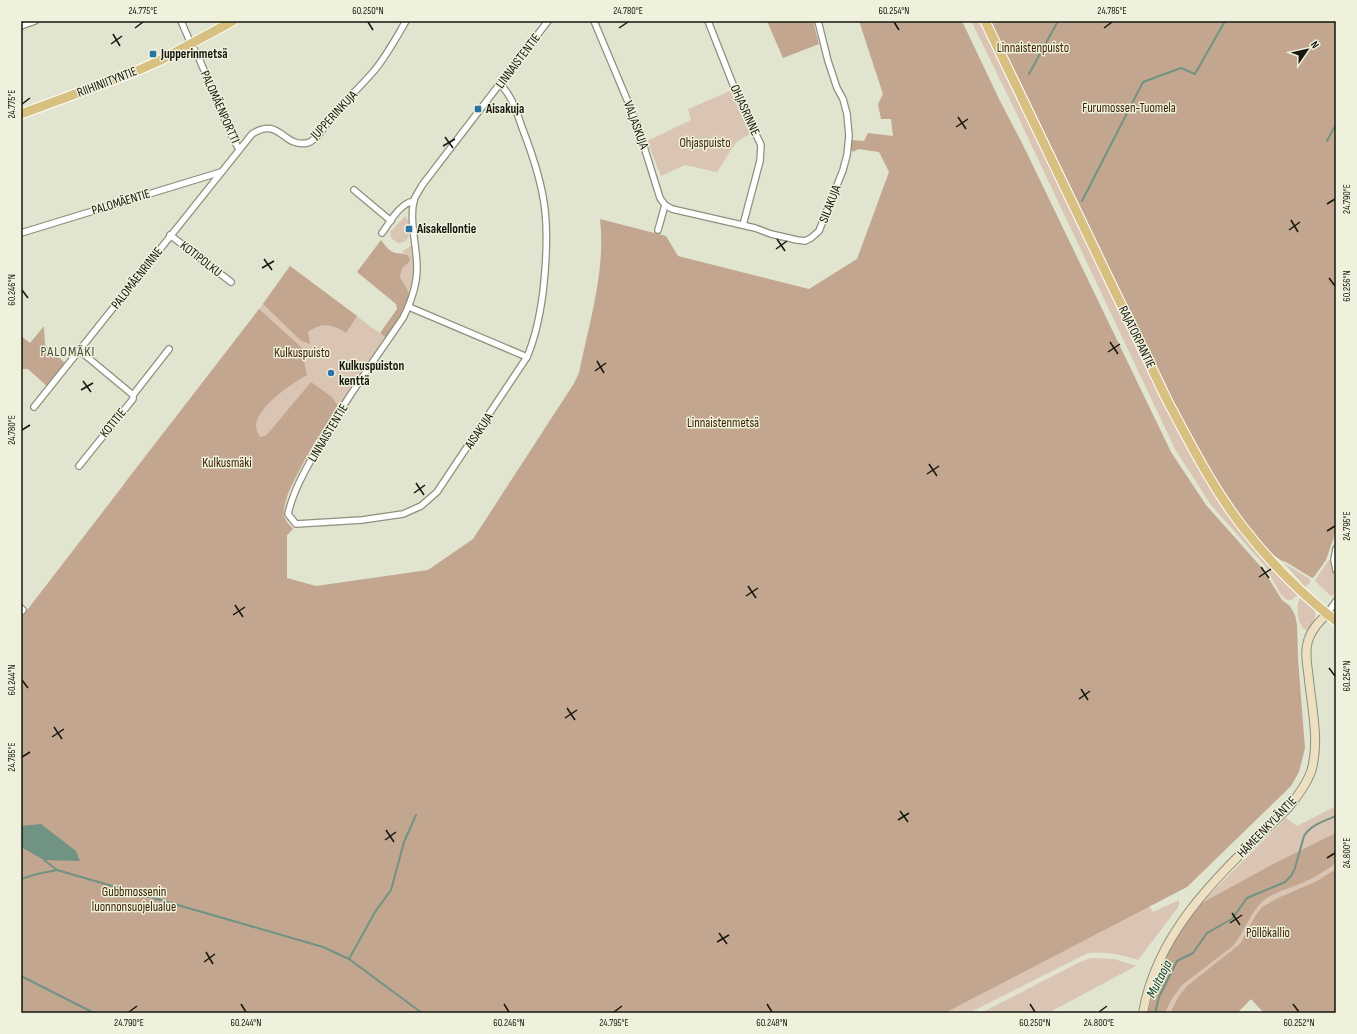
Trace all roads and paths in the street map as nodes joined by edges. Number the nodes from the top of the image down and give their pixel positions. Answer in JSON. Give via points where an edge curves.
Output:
{"nodes":[{"id":1,"x":35,"y":21,"type":"edge"},
{"id":2,"x":181,"y":21,"type":"edge"},
{"id":3,"x":233,"y":21,"type":"edge"},
{"id":4,"x":406,"y":21,"type":"edge"},
{"id":5,"x":548,"y":21,"type":"edge"},
{"id":6,"x":594,"y":21,"type":"edge"},
{"id":7,"x":708,"y":21,"type":"edge"},
{"id":8,"x":818,"y":21,"type":"edge"},
{"id":9,"x":985,"y":21,"type":"edge"},
{"id":10,"x":21,"y":26,"type":"edge"},
{"id":11,"x":191,"y":44,"type":"junction"},
{"id":12,"x":500,"y":84,"type":"junction"},
{"id":13,"x":21,"y":114,"type":"edge"},
{"id":14,"x":239,"y":149,"type":"junction"},
{"id":15,"x":222,"y":172,"type":"junction"},
{"id":16,"x":354,"y":190,"type":"dead end"},
{"id":17,"x":414,"y":201,"type":"junction"},
{"id":18,"x":665,"y":205,"type":"junction"},
{"id":19,"x":391,"y":221,"type":"junction"},
{"id":20,"x":743,"y":225,"type":"junction"},
{"id":21,"x":658,"y":230,"type":"dead end"},
{"id":22,"x":382,"y":232,"type":"dead end"},
{"id":23,"x":21,"y":233,"type":"edge"},
{"id":24,"x":170,"y":235,"type":"junction"},
{"id":25,"x":231,"y":282,"type":"dead end"},
{"id":26,"x":408,"y":307,"type":"junction"},
{"id":27,"x":169,"y":349,"type":"dead end"},
{"id":28,"x":80,"y":351,"type":"junction"},
{"id":29,"x":527,"y":357,"type":"junction"},
{"id":30,"x":132,"y":395,"type":"junction"},
{"id":31,"x":34,"y":407,"type":"dead end"},
{"id":32,"x":79,"y":466,"type":"dead end"},
{"id":33,"x":292,"y":520,"type":"joint"},
{"id":34,"x":1336,"y":549,"type":"edge"},
{"id":35,"x":1336,"y":570,"type":"edge"},
{"id":36,"x":1336,"y":600,"type":"edge"},
{"id":37,"x":1326,"y":614,"type":"junction"},
{"id":38,"x":1336,"y":621,"type":"edge"},
{"id":39,"x":1143,"y":1013,"type":"edge"}],
"edges":[{"from":1,"to":10,"type":"street"},
{"from":2,"to":11,"type":"street","name":"PALOMÄENPORTTI"},
{"from":3,"to":11,"type":"main road","name":"RIIHINIITYNTIE"},
{"from":4,"to":14,"type":"street","name":"JUPPERINKUJA","via":[[374,70],[310,142],[294,142],[276,130],[266,128],[252,134]]},
{"from":5,"to":12,"type":"street","name":"LINNAISTENTIE"},
{"from":6,"to":18,"type":"street","name":"VALJASKUJA","via":[[636,121],[660,198]]},
{"from":7,"to":20,"type":"street","name":"OHJASRINNE","via":[[736,92],[761,145],[760,161]]},
{"from":8,"to":20,"type":"street","name":"SILAKUJA","via":[[828,61],[837,88],[844,99],[847,114],[849,136],[843,170],[819,231],[811,238],[805,241],[797,240]]},
{"from":9,"to":37,"type":"main road","name":"RAJATORPANTIE","via":[[1190,443],[1242,526],[1284,574]]},
{"from":11,"to":13,"type":"main road","name":"RIIHINIITYNTIE","via":[[132,74]]},
{"from":11,"to":14,"type":"street","name":"PALOMÄENPORTTI"},
{"from":12,"to":17,"type":"street","name":"LINNAISTENTIE","via":[[423,184]]},
{"from":12,"to":29,"type":"street","name":"AISAKUJA","via":[[512,100],[531,152],[545,209],[545,277],[535,339]]},
{"from":14,"to":15,"type":"street","name":"PALOMÄENRINNE"},
{"from":15,"to":23,"type":"street","name":"PALOMÄENTIE"},
{"from":15,"to":24,"type":"street","name":"PALOMÄENRINNE"},
{"from":16,"to":19,"type":"street"},
{"from":17,"to":19,"type":"street","via":[[404,205]]},
{"from":17,"to":26,"type":"street","name":"LINNAISTENTIE","via":[[417,268]]},
{"from":18,"to":20,"type":"street","name":"SILAKUJA","via":[[672,209]]},
{"from":18,"to":21,"type":"street"},
{"from":19,"to":22,"type":"street"},
{"from":24,"to":25,"type":"street","name":"KOTIPOLKU"},
{"from":24,"to":28,"type":"street","name":"PALOMÄENRINNE"},
{"from":26,"to":29,"type":"street"},
{"from":26,"to":33,"type":"street","name":"LINNAISTENTIE","via":[[315,453],[291,502],[288,514]]},
{"from":27,"to":30,"type":"street"},
{"from":28,"to":30,"type":"street","name":"KOTITIE"},
{"from":28,"to":31,"type":"street","name":"PALOMÄENRINNE"},
{"from":29,"to":33,"type":"street","name":"AISAKUJA","via":[[437,492],[421,506],[403,514],[362,520],[296,524]]},
{"from":30,"to":32,"type":"street","name":"KOTITIE","via":[[133,399]]},
{"from":34,"to":35,"type":"street"},
{"from":36,"to":37,"type":"street","name":"HÄMEENKYLÄNTIE"},
{"from":37,"to":38,"type":"main road","name":"RAJATORPANTIE"},
{"from":37,"to":39,"type":"street","name":"HÄMEENKYLÄNTIE","via":[[1310,633],[1307,642],[1315,743],[1308,779],[1288,808],[1215,880],[1184,916],[1163,952],[1147,992]]}]}
